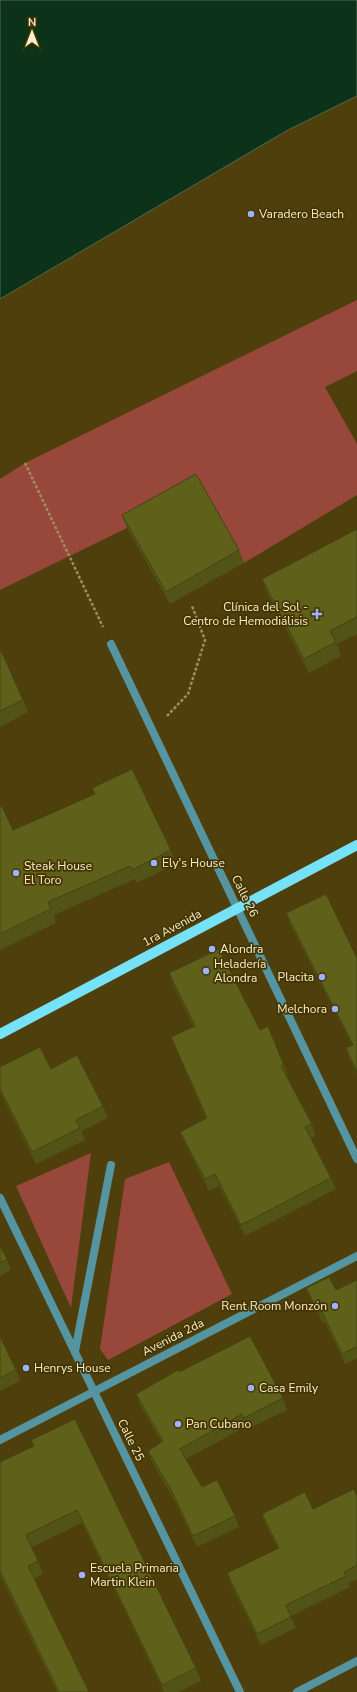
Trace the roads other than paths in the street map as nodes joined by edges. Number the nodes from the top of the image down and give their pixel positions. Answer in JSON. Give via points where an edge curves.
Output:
{"nodes":[{"id":1,"x":111,"y":644,"type":"road end"},
{"id":2,"x":357,"y":845,"type":"edge"},
{"id":3,"x":237,"y":908,"type":"junction"},
{"id":4,"x":0,"y":1034,"type":"edge"},
{"id":5,"x":357,"y":1159,"type":"edge"},
{"id":6,"x":111,"y":1165,"type":"dead end"},
{"id":7,"x":0,"y":1198,"type":"edge"},
{"id":8,"x":357,"y":1256,"type":"edge"},
{"id":9,"x":75,"y":1351,"type":"junction"},
{"id":10,"x":94,"y":1391,"type":"junction"},
{"id":11,"x":0,"y":1440,"type":"edge"},
{"id":12,"x":357,"y":1661,"type":"edge"},
{"id":13,"x":240,"y":1692,"type":"edge"},
{"id":14,"x":297,"y":1692,"type":"edge"}],
"edges":[{"from":1,"to":3,"type":"street","name":"Calle 26"},
{"from":2,"to":3,"type":"main road","name":"1ra Avenida"},
{"from":3,"to":4,"type":"main road","name":"1ra Avenida"},
{"from":3,"to":5,"type":"street","name":"Calle 26"},
{"from":6,"to":9,"type":"street"},
{"from":7,"to":9,"type":"street","name":"Calle 25"},
{"from":8,"to":10,"type":"street","name":"Avenida 2da"},
{"from":9,"to":10,"type":"street","name":"Calle 25"},
{"from":10,"to":11,"type":"street","name":"Avenida 2da"},
{"from":10,"to":13,"type":"street","name":"Calle 25"},
{"from":12,"to":14,"type":"street"}]}
